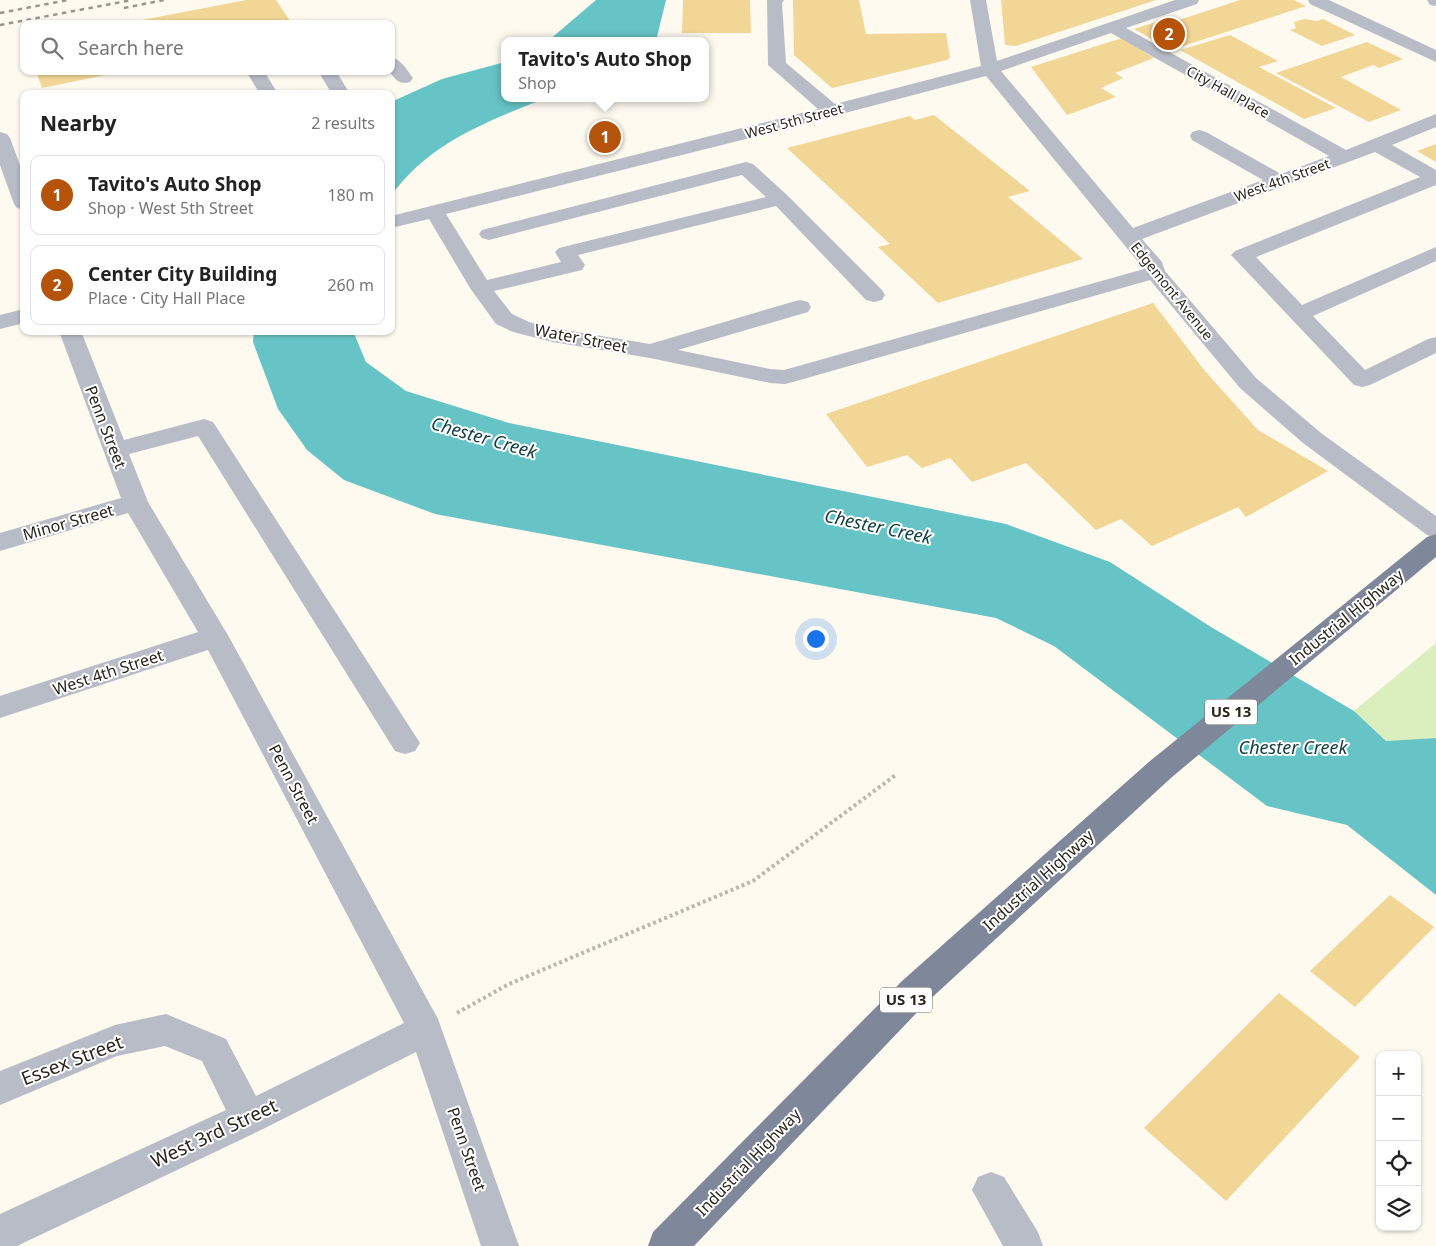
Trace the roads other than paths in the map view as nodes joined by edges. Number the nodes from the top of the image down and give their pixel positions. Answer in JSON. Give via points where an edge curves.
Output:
{"nodes":[{"id":1,"x":776,"y":0,"type":"edge"},
{"id":2,"x":978,"y":0,"type":"edge"},
{"id":3,"x":1191,"y":0,"type":"edge"},
{"id":4,"x":1316,"y":0,"type":"edge"},
{"id":5,"x":1112,"y":27,"type":"junction"},
{"id":6,"x":1436,"y":57,"type":"edge"},
{"id":7,"x":395,"y":67,"type":"edge"},
{"id":8,"x":990,"y":69,"type":"junction"},
{"id":9,"x":257,"y":75,"type":"edge"},
{"id":10,"x":330,"y":75,"type":"edge"},
{"id":11,"x":404,"y":78,"type":"dead end"},
{"id":12,"x":267,"y":90,"type":"edge"},
{"id":13,"x":339,"y":90,"type":"edge"},
{"id":14,"x":832,"y":111,"type":"junction"},
{"id":15,"x":1436,"y":120,"type":"edge"},
{"id":16,"x":735,"y":136,"type":"junction"},
{"id":17,"x":1199,"y":136,"type":"dead end"},
{"id":18,"x":0,"y":138,"type":"edge"},
{"id":19,"x":1376,"y":144,"type":"junction"},
{"id":20,"x":1345,"y":157,"type":"junction"},
{"id":21,"x":746,"y":168,"type":"junction"},
{"id":22,"x":1436,"y":178,"type":"edge"},
{"id":23,"x":1280,"y":181,"type":"junction"},
{"id":24,"x":20,"y":193,"type":"edge"},
{"id":25,"x":780,"y":200,"type":"junction"},
{"id":26,"x":434,"y":211,"type":"junction"},
{"id":27,"x":395,"y":221,"type":"edge"},
{"id":28,"x":489,"y":234,"type":"dead end"},
{"id":29,"x":1128,"y":237,"type":"junction"},
{"id":30,"x":1436,"y":253,"type":"edge"},
{"id":31,"x":1155,"y":272,"type":"junction"},
{"id":32,"x":481,"y":288,"type":"junction"},
{"id":33,"x":874,"y":295,"type":"dead end"},
{"id":34,"x":800,"y":307,"type":"dead end"},
{"id":35,"x":1299,"y":314,"type":"junction"},
{"id":36,"x":20,"y":317,"type":"edge"},
{"id":37,"x":0,"y":322,"type":"edge"},
{"id":38,"x":72,"y":335,"type":"edge"},
{"id":39,"x":1436,"y":344,"type":"edge"},
{"id":40,"x":650,"y":351,"type":"junction"},
{"id":41,"x":115,"y":450,"type":"junction"},
{"id":42,"x":135,"y":502,"type":"junction"},
{"id":43,"x":1436,"y":529,"type":"edge"},
{"id":44,"x":0,"y":542,"type":"edge"},
{"id":45,"x":1436,"y":543,"type":"edge"},
{"id":46,"x":215,"y":637,"type":"junction"},
{"id":47,"x":0,"y":708,"type":"edge"},
{"id":48,"x":406,"y":743,"type":"dead end"},
{"id":49,"x":426,"y":1030,"type":"junction"},
{"id":50,"x":0,"y":1088,"type":"edge"},
{"id":51,"x":248,"y":1118,"type":"junction"},
{"id":52,"x":991,"y":1190,"type":"dead end"},
{"id":53,"x":0,"y":1234,"type":"edge"},
{"id":54,"x":500,"y":1246,"type":"edge"},
{"id":55,"x":667,"y":1246,"type":"edge"},
{"id":56,"x":1024,"y":1246,"type":"edge"}],
"edges":[{"from":1,"to":14,"type":"street","via":[[777,65]]},
{"from":2,"to":8,"type":"street","name":"Edgemont Avenue"},
{"from":3,"to":5,"type":"street","name":"West 5th Street"},
{"from":4,"to":6,"type":"street"},
{"from":5,"to":8,"type":"street","name":"West 5th Street"},
{"from":5,"to":20,"type":"street","name":"City Hall Place"},
{"from":7,"to":11,"type":"street"},
{"from":8,"to":14,"type":"street","name":"West 5th Street"},
{"from":8,"to":29,"type":"street","name":"Edgemont Avenue"},
{"from":9,"to":12,"type":"street"},
{"from":10,"to":13,"type":"street"},
{"from":14,"to":16,"type":"street","name":"West 5th Street"},
{"from":15,"to":19,"type":"street","name":"West 4th Street"},
{"from":16,"to":21,"type":"street","via":[[747,152]]},
{"from":16,"to":26,"type":"street","name":"West 5th Street"},
{"from":17,"to":23,"type":"street"},
{"from":18,"to":24,"type":"street"},
{"from":19,"to":20,"type":"street","name":"West 4th Street"},
{"from":19,"to":22,"type":"street"},
{"from":20,"to":23,"type":"street","name":"West 4th Street"},
{"from":21,"to":25,"type":"street"},
{"from":21,"to":28,"type":"street"},
{"from":22,"to":35,"type":"street","via":[[1242,255]]},
{"from":23,"to":29,"type":"street","name":"West 4th Street"},
{"from":25,"to":32,"type":"street","via":[[566,252],[574,265]]},
{"from":25,"to":33,"type":"street"},
{"from":26,"to":27,"type":"street","name":"West 5th Street"},
{"from":26,"to":32,"type":"street","name":"Water Street"},
{"from":29,"to":31,"type":"street","name":"Edgemont Avenue"},
{"from":30,"to":35,"type":"street"},
{"from":31,"to":40,"type":"street","name":"Water Street","via":[[785,377]]},
{"from":31,"to":43,"type":"street","name":"Edgemont Avenue","via":[[1248,383],[1312,438]]},
{"from":32,"to":40,"type":"street","name":"Water Street","via":[[504,319],[521,327]]},
{"from":34,"to":40,"type":"street"},
{"from":35,"to":39,"type":"street","via":[[1362,380]]},
{"from":36,"to":37,"type":"street"},
{"from":38,"to":41,"type":"street","name":"Penn Street"},
{"from":41,"to":42,"type":"street","name":"Penn Street"},
{"from":41,"to":48,"type":"street","via":[[204,427]]},
{"from":42,"to":44,"type":"street","name":"Minor Street"},
{"from":42,"to":46,"type":"street","name":"Penn Street"},
{"from":45,"to":55,"type":"main road","name":"Industrial Highway","number":"US 13","via":[[1161,769],[914,992]]},
{"from":46,"to":47,"type":"street","name":"West 4th Street"},
{"from":46,"to":49,"type":"street","name":"Penn Street"},
{"from":49,"to":51,"type":"street","name":"West 3rd Street"},
{"from":49,"to":54,"type":"street","name":"Penn Street"},
{"from":50,"to":51,"type":"street","name":"Essex Street","via":[[115,1041],[166,1030],[214,1050]]},
{"from":51,"to":53,"type":"street","name":"West 3rd Street"},
{"from":52,"to":56,"type":"street"}]}
